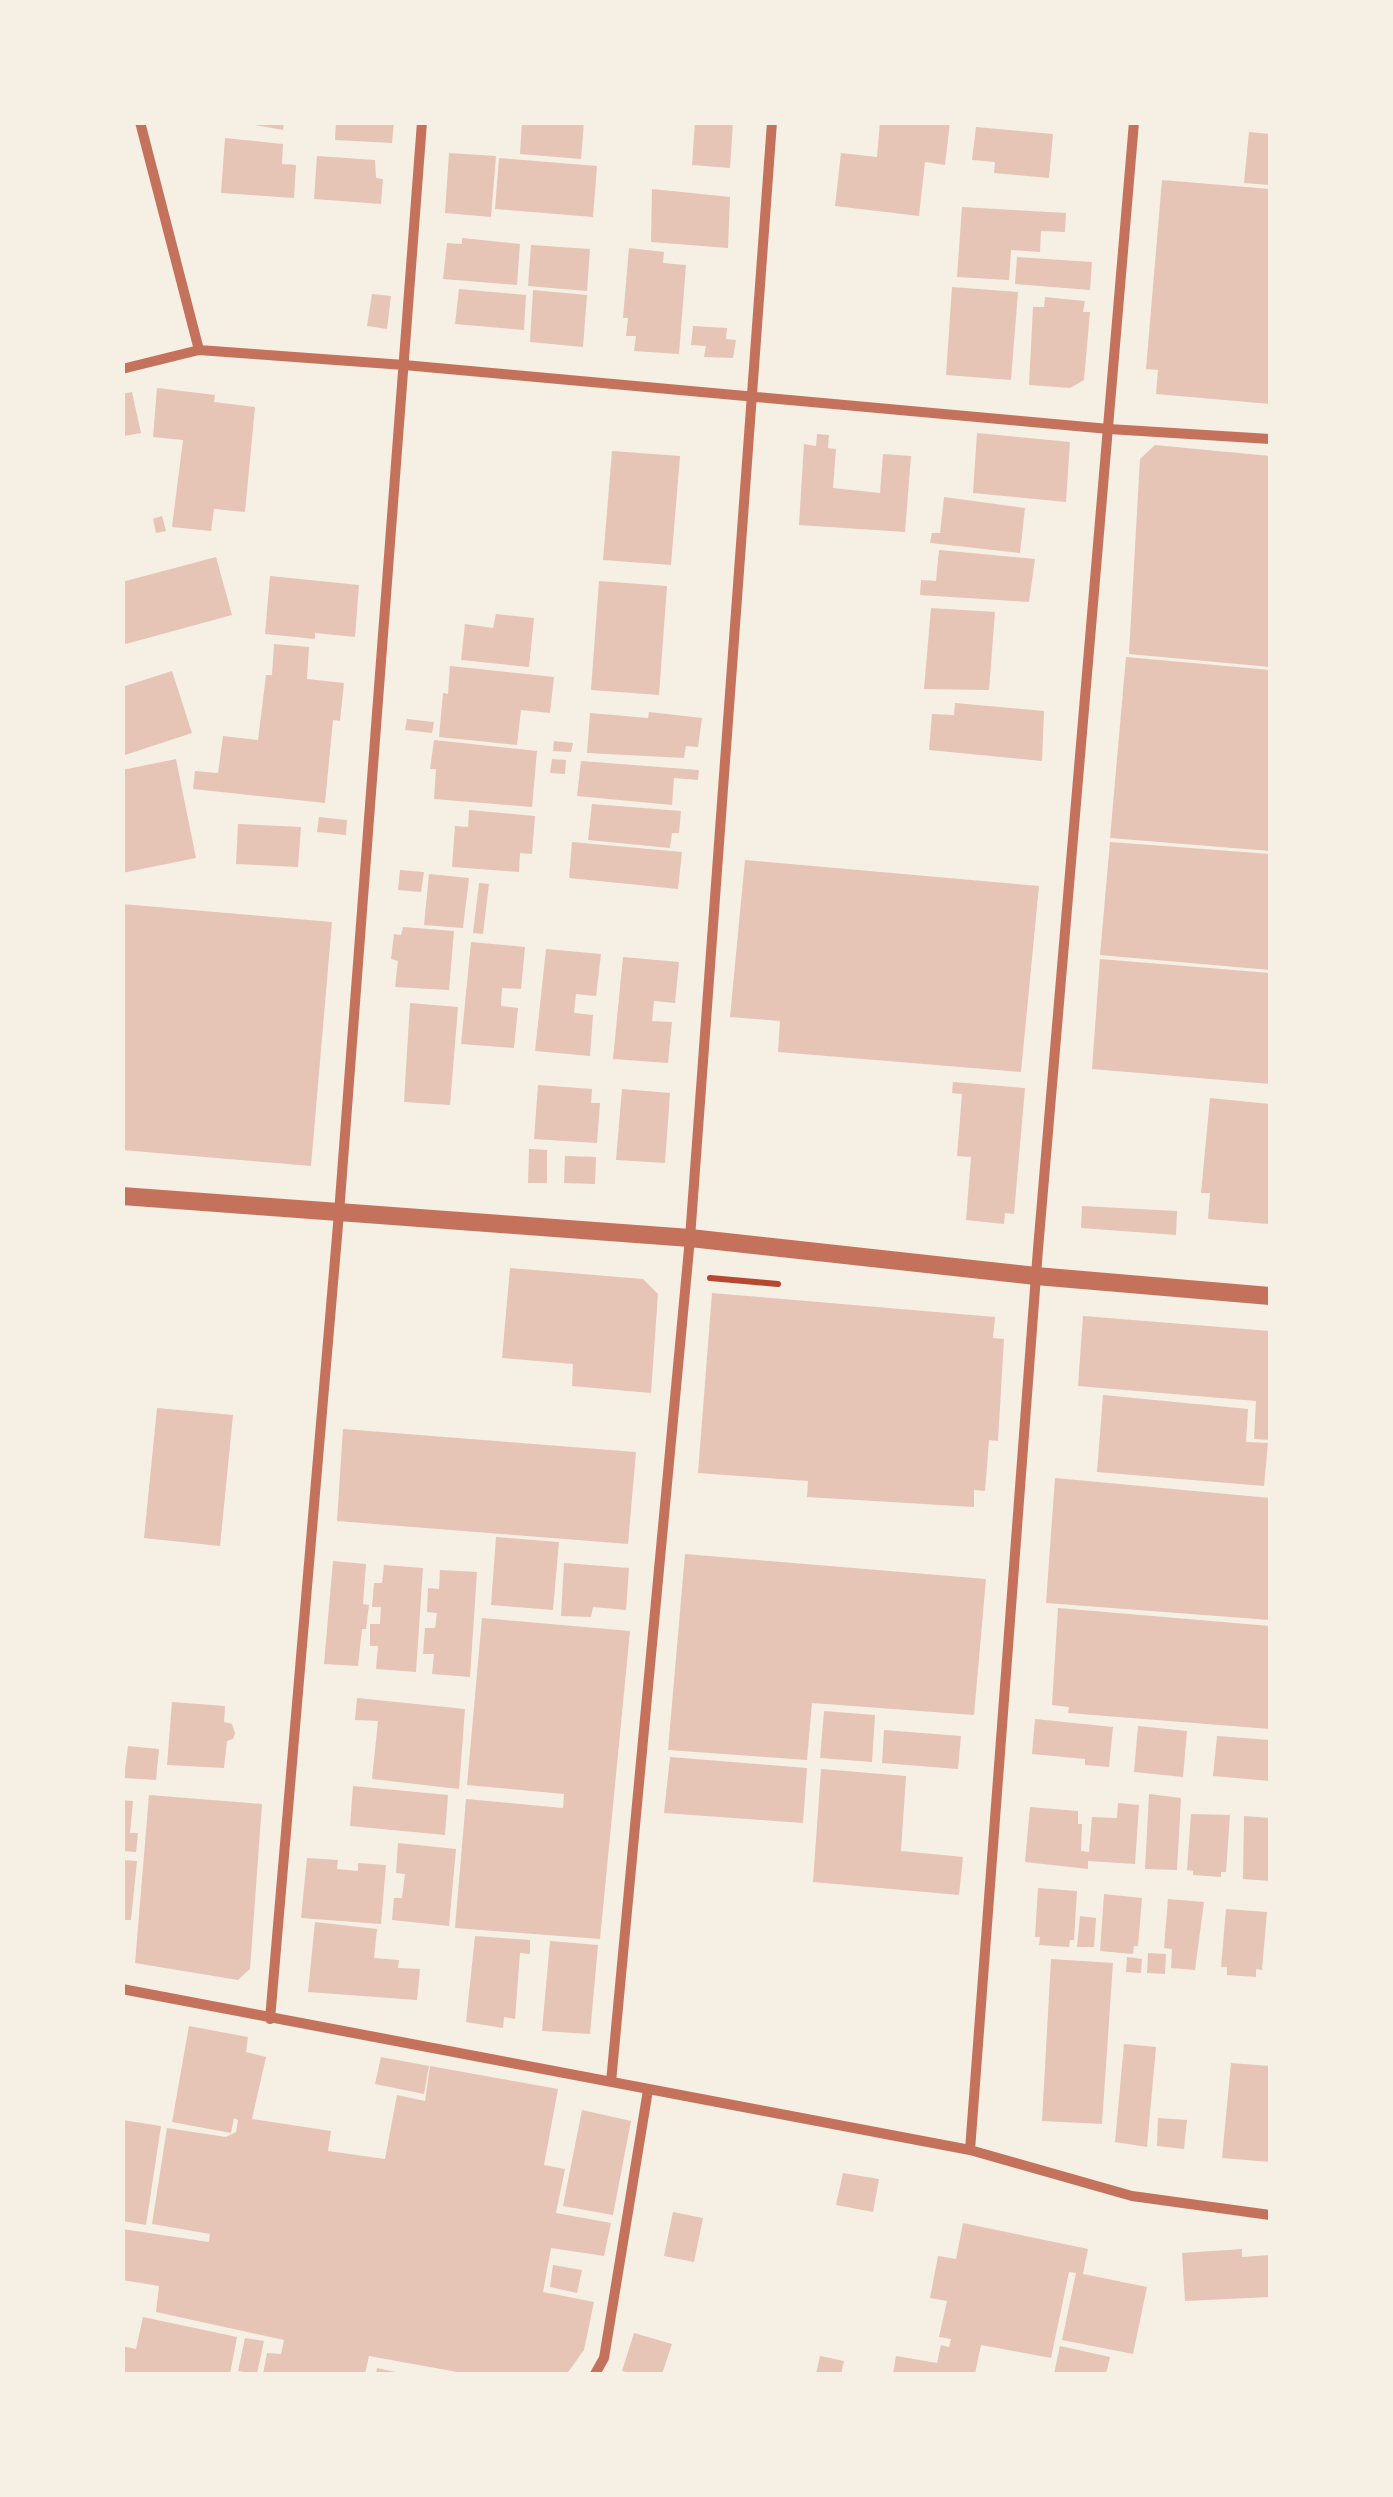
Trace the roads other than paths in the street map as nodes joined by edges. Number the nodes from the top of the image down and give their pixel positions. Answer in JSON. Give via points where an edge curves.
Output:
{"nodes":[{"id":1,"x":140,"y":122,"type":"edge"},
{"id":2,"x":422,"y":122,"type":"edge"},
{"id":3,"x":772,"y":122,"type":"edge"},
{"id":4,"x":1134,"y":122,"type":"edge"},
{"id":5,"x":198,"y":350,"type":"junction"},
{"id":6,"x":404,"y":365,"type":"junction"},
{"id":7,"x":122,"y":369,"type":"edge"},
{"id":8,"x":751,"y":398,"type":"junction"},
{"id":9,"x":1109,"y":429,"type":"junction"},
{"id":10,"x":1270,"y":439,"type":"edge"},
{"id":11,"x":122,"y":1196,"type":"edge"},
{"id":12,"x":339,"y":1214,"type":"junction"},
{"id":13,"x":690,"y":1238,"type":"junction"},
{"id":14,"x":1036,"y":1276,"type":"junction"},
{"id":15,"x":1270,"y":1296,"type":"edge"},
{"id":16,"x":122,"y":1988,"type":"edge"},
{"id":17,"x":270,"y":2019,"type":"junction"},
{"id":18,"x":610,"y":2082,"type":"junction"},
{"id":19,"x":648,"y":2090,"type":"junction"},
{"id":20,"x":970,"y":2150,"type":"junction"},
{"id":21,"x":1270,"y":2215,"type":"edge"},
{"id":22,"x":595,"y":2374,"type":"edge"}],
"edges":[{"from":1,"to":5,"type":"street"},
{"from":2,"to":6,"type":"street"},
{"from":3,"to":8,"type":"street"},
{"from":4,"to":9,"type":"street"},
{"from":5,"to":6,"type":"street"},
{"from":5,"to":7,"type":"street"},
{"from":6,"to":8,"type":"street"},
{"from":6,"to":12,"type":"street"},
{"from":8,"to":9,"type":"street"},
{"from":8,"to":13,"type":"street"},
{"from":9,"to":10,"type":"street"},
{"from":9,"to":14,"type":"street"},
{"from":11,"to":12,"type":"street"},
{"from":12,"to":13,"type":"street"},
{"from":12,"to":17,"type":"street"},
{"from":13,"to":14,"type":"street"},
{"from":13,"to":18,"type":"street"},
{"from":14,"to":15,"type":"street"},
{"from":14,"to":20,"type":"street"},
{"from":16,"to":17,"type":"street"},
{"from":17,"to":18,"type":"street"},
{"from":18,"to":19,"type":"street"},
{"from":19,"to":20,"type":"street"},
{"from":19,"to":22,"type":"street","via":[[604,2358]]},
{"from":20,"to":21,"type":"street","via":[[1132,2196]]}]}
